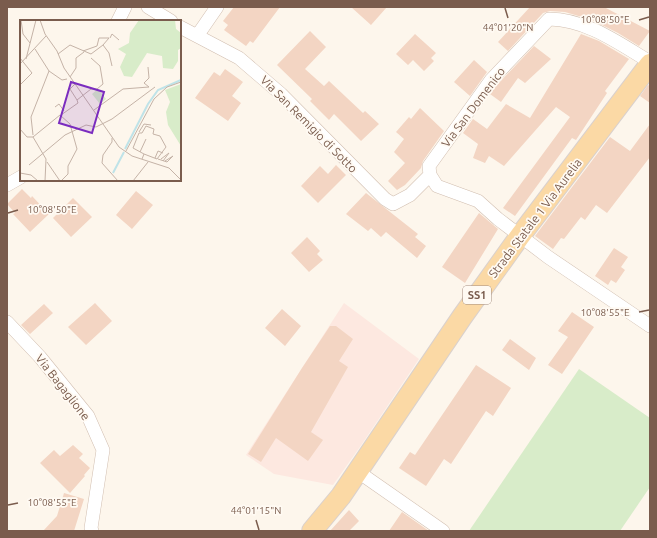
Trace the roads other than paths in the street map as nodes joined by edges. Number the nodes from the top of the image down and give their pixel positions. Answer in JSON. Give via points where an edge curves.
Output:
{"nodes":[{"id":1,"x":125,"y":7,"type":"edge"},
{"id":2,"x":148,"y":7,"type":"edge"},
{"id":3,"x":217,"y":7,"type":"edge"},
{"id":4,"x":118,"y":20,"type":"edge"},
{"id":5,"x":169,"y":20,"type":"edge"},
{"id":6,"x":181,"y":28,"type":"edge"},
{"id":7,"x":197,"y":36,"type":"junction"},
{"id":8,"x":650,"y":63,"type":"edge"},
{"id":9,"x":430,"y":175,"type":"junction"},
{"id":10,"x":20,"y":178,"type":"edge"},
{"id":11,"x":7,"y":185,"type":"edge"},
{"id":12,"x":520,"y":236,"type":"junction"},
{"id":13,"x":7,"y":322,"type":"edge"},
{"id":14,"x":650,"y":326,"type":"edge"},
{"id":15,"x":358,"y":471,"type":"junction"},
{"id":16,"x":92,"y":531,"type":"edge"},
{"id":17,"x":312,"y":531,"type":"edge"},
{"id":18,"x":443,"y":531,"type":"edge"}],
"edges":[{"from":1,"to":4,"type":"street"},
{"from":2,"to":5,"type":"street"},
{"from":3,"to":7,"type":"street"},
{"from":6,"to":7,"type":"street","name":"Via San Remigio di Sotto"},
{"from":7,"to":9,"type":"street","name":"Via San Remigio di Sotto","via":[[239,58],[281,94],[385,200],[393,204],[410,195]]},
{"from":8,"to":9,"type":"street","name":"Via San Domenico","via":[[602,34],[576,23],[549,19],[490,80],[429,166]]},
{"from":8,"to":12,"type":"main road","name":"Strada Statale 1 Via Aurelia","number":"SS1"},
{"from":9,"to":12,"type":"street","via":[[437,186],[478,201]]},
{"from":10,"to":11,"type":"street"},
{"from":12,"to":14,"type":"street","via":[[551,260]]},
{"from":12,"to":15,"type":"main road","name":"Strada Statale 1 Via Aurelia","number":"SS1"},
{"from":13,"to":16,"type":"street","name":"Via Bagaglione","via":[[40,357],[88,416],[103,450]]},
{"from":15,"to":17,"type":"main road","name":"Strada Statale 1 Via Aurelia","number":"SS1"},
{"from":15,"to":18,"type":"street"}]}
